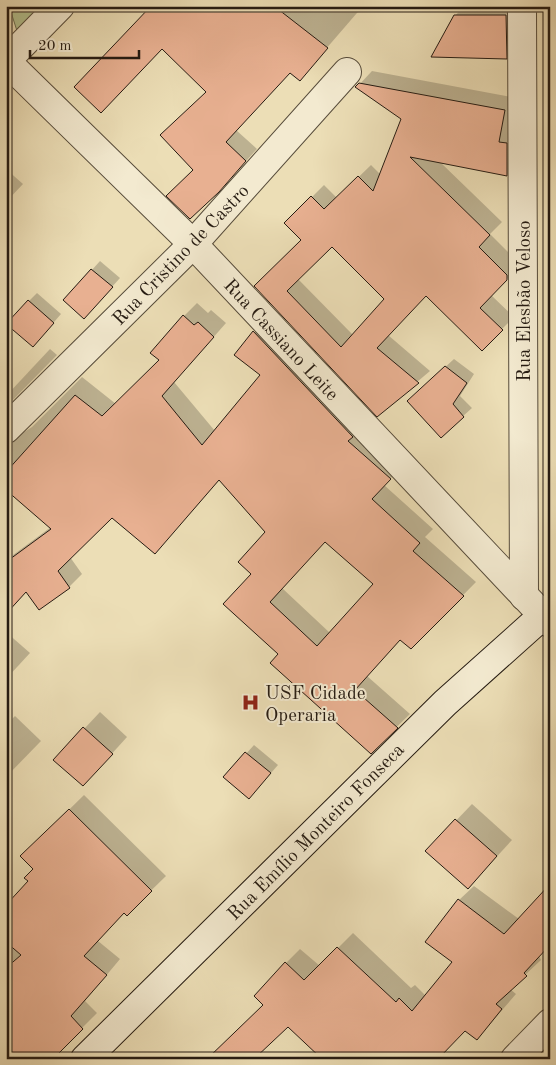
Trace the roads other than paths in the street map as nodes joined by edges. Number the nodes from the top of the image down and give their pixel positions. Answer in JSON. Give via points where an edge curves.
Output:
{"nodes":[{"id":1,"x":60,"y":6,"type":"edge"},
{"id":2,"x":522,"y":6,"type":"edge"},
{"id":3,"x":6,"y":61,"type":"edge"},
{"id":4,"x":347,"y":72,"type":"dead end"},
{"id":5,"x":193,"y":244,"type":"junction"},
{"id":6,"x":6,"y":429,"type":"edge"},
{"id":7,"x":524,"y":596,"type":"junction"},
{"id":8,"x":547,"y":616,"type":"edge"},
{"id":9,"x":550,"y":1023,"type":"edge"},
{"id":10,"x":85,"y":1059,"type":"edge"},
{"id":11,"x":516,"y":1059,"type":"edge"}],
"edges":[{"from":1,"to":3,"type":"street"},
{"from":2,"to":7,"type":"street","name":"Rua Elesbão Veloso"},
{"from":3,"to":5,"type":"street","name":"Rua Cassiano Leite"},
{"from":4,"to":5,"type":"street","name":"Rua Cristino de Castro"},
{"from":5,"to":6,"type":"street","name":"Rua Cristino de Castro"},
{"from":5,"to":7,"type":"street","name":"Rua Cassiano Leite"},
{"from":7,"to":8,"type":"street","name":"Rua Cassiano Leite"},
{"from":8,"to":10,"type":"street","name":"Rua Emílio Monteiro Fonseca","via":[[445,703]]},
{"from":9,"to":11,"type":"street"}]}
